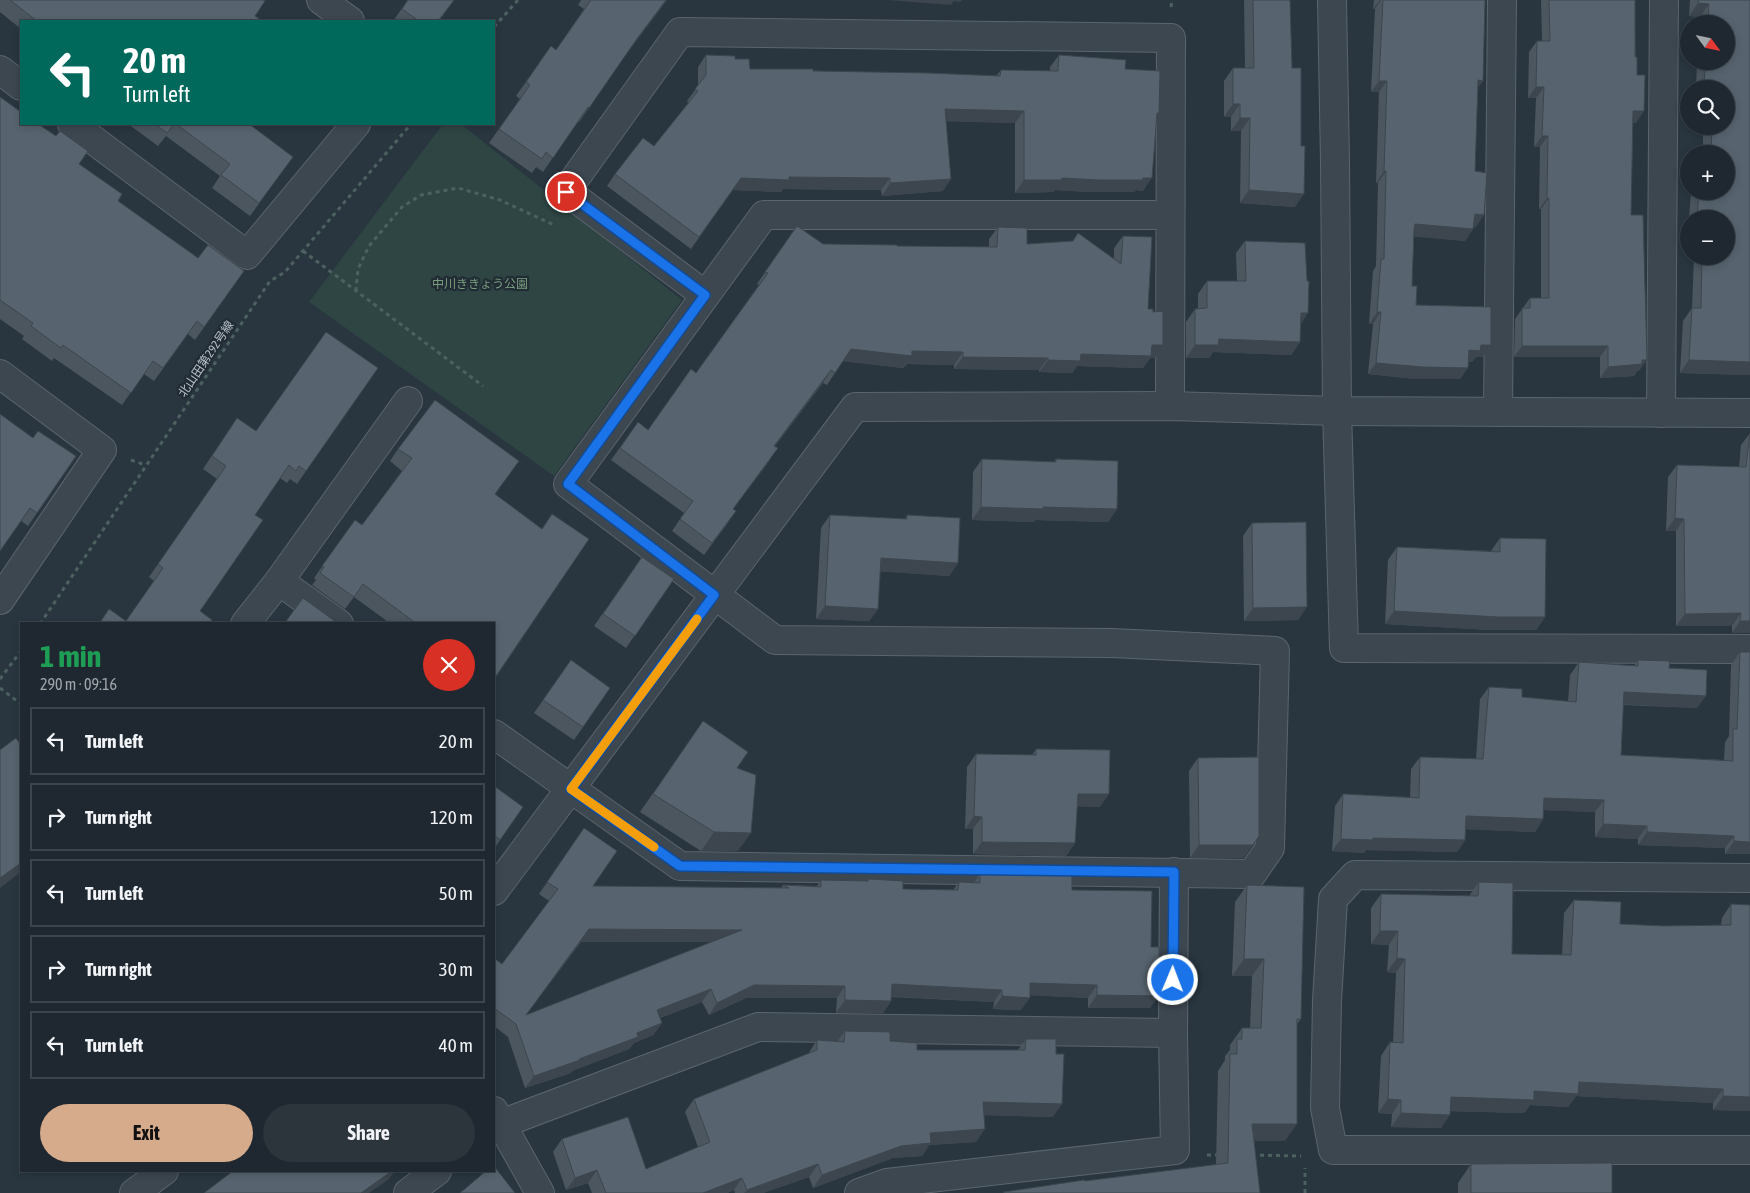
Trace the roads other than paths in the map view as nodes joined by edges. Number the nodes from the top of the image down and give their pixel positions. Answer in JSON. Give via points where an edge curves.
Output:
{"nodes":[{"id":1,"x":321,"y":0,"type":"edge"},
{"id":2,"x":1332,"y":0,"type":"edge"},
{"id":3,"x":1502,"y":0,"type":"edge"},
{"id":4,"x":1664,"y":0,"type":"edge"},
{"id":5,"x":349,"y":20,"type":"edge"},
{"id":6,"x":0,"y":70,"type":"edge"},
{"id":7,"x":20,"y":85,"type":"edge"},
{"id":8,"x":73,"y":125,"type":"edge"},
{"id":9,"x":355,"y":125,"type":"edge"},
{"id":10,"x":1170,"y":215,"type":"junction"},
{"id":11,"x":705,"y":295,"type":"junction"},
{"id":12,"x":0,"y":374,"type":"edge"},
{"id":13,"x":408,"y":401,"type":"dead end"},
{"id":14,"x":1170,"y":406,"type":"junction"},
{"id":15,"x":1337,"y":411,"type":"junction"},
{"id":16,"x":1498,"y":412,"type":"junction"},
{"id":17,"x":1661,"y":412,"type":"junction"},
{"id":18,"x":1750,"y":413,"type":"edge"},
{"id":19,"x":279,"y":581,"type":"junction"},
{"id":20,"x":714,"y":595,"type":"junction"},
{"id":21,"x":0,"y":600,"type":"edge"},
{"id":22,"x":247,"y":622,"type":"edge"},
{"id":23,"x":336,"y":622,"type":"edge"},
{"id":24,"x":1750,"y":649,"type":"edge"},
{"id":25,"x":495,"y":735,"type":"edge"},
{"id":26,"x":571,"y":789,"type":"junction"},
{"id":27,"x":1174,"y":872,"type":"junction"},
{"id":28,"x":1750,"y":878,"type":"edge"},
{"id":29,"x":495,"y":890,"type":"edge"},
{"id":30,"x":1173,"y":1033,"type":"junction"},
{"id":31,"x":496,"y":1122,"type":"edge"},
{"id":32,"x":1750,"y":1150,"type":"edge"},
{"id":33,"x":163,"y":1172,"type":"edge"},
{"id":34,"x":437,"y":1172,"type":"edge"},
{"id":35,"x":134,"y":1193,"type":"edge"},
{"id":36,"x":408,"y":1193,"type":"edge"},
{"id":37,"x":540,"y":1193,"type":"edge"},
{"id":38,"x":859,"y":1193,"type":"edge"}],
"edges":[{"from":1,"to":5,"type":"street"},
{"from":2,"to":15,"type":"street"},
{"from":3,"to":16,"type":"street"},
{"from":4,"to":17,"type":"street"},
{"from":6,"to":7,"type":"street"},
{"from":8,"to":9,"type":"street","via":[[247,254]]},
{"from":10,"to":11,"type":"street","via":[[764,215]]},
{"from":10,"to":11,"type":"street","via":[[1171,38],[680,32],[566,192]]},
{"from":10,"to":14,"type":"street"},
{"from":11,"to":20,"type":"street","via":[[568,484]]},
{"from":12,"to":21,"type":"street","via":[[102,450]]},
{"from":13,"to":19,"type":"street"},
{"from":14,"to":15,"type":"street"},
{"from":14,"to":20,"type":"street","via":[[855,406]]},
{"from":15,"to":16,"type":"street"},
{"from":15,"to":24,"type":"street","via":[[1344,648]]},
{"from":16,"to":17,"type":"street"},
{"from":17,"to":18,"type":"street"},
{"from":19,"to":22,"type":"street"},
{"from":19,"to":23,"type":"street"},
{"from":20,"to":26,"type":"street"},
{"from":20,"to":27,"type":"street","via":[[775,640],[1112,643],[1275,651],[1270,848],[1252,874]]},
{"from":25,"to":26,"type":"street"},
{"from":26,"to":27,"type":"street","via":[[680,866]]},
{"from":26,"to":29,"type":"street"},
{"from":27,"to":30,"type":"street"},
{"from":28,"to":32,"type":"street","via":[[1354,875],[1333,899],[1325,1108],[1333,1150]]},
{"from":30,"to":31,"type":"street","via":[[758,1027]]},
{"from":30,"to":38,"type":"street","via":[[1175,1150],[887,1183]]},
{"from":31,"to":37,"type":"street"},
{"from":33,"to":35,"type":"street"},
{"from":34,"to":36,"type":"street"}]}
